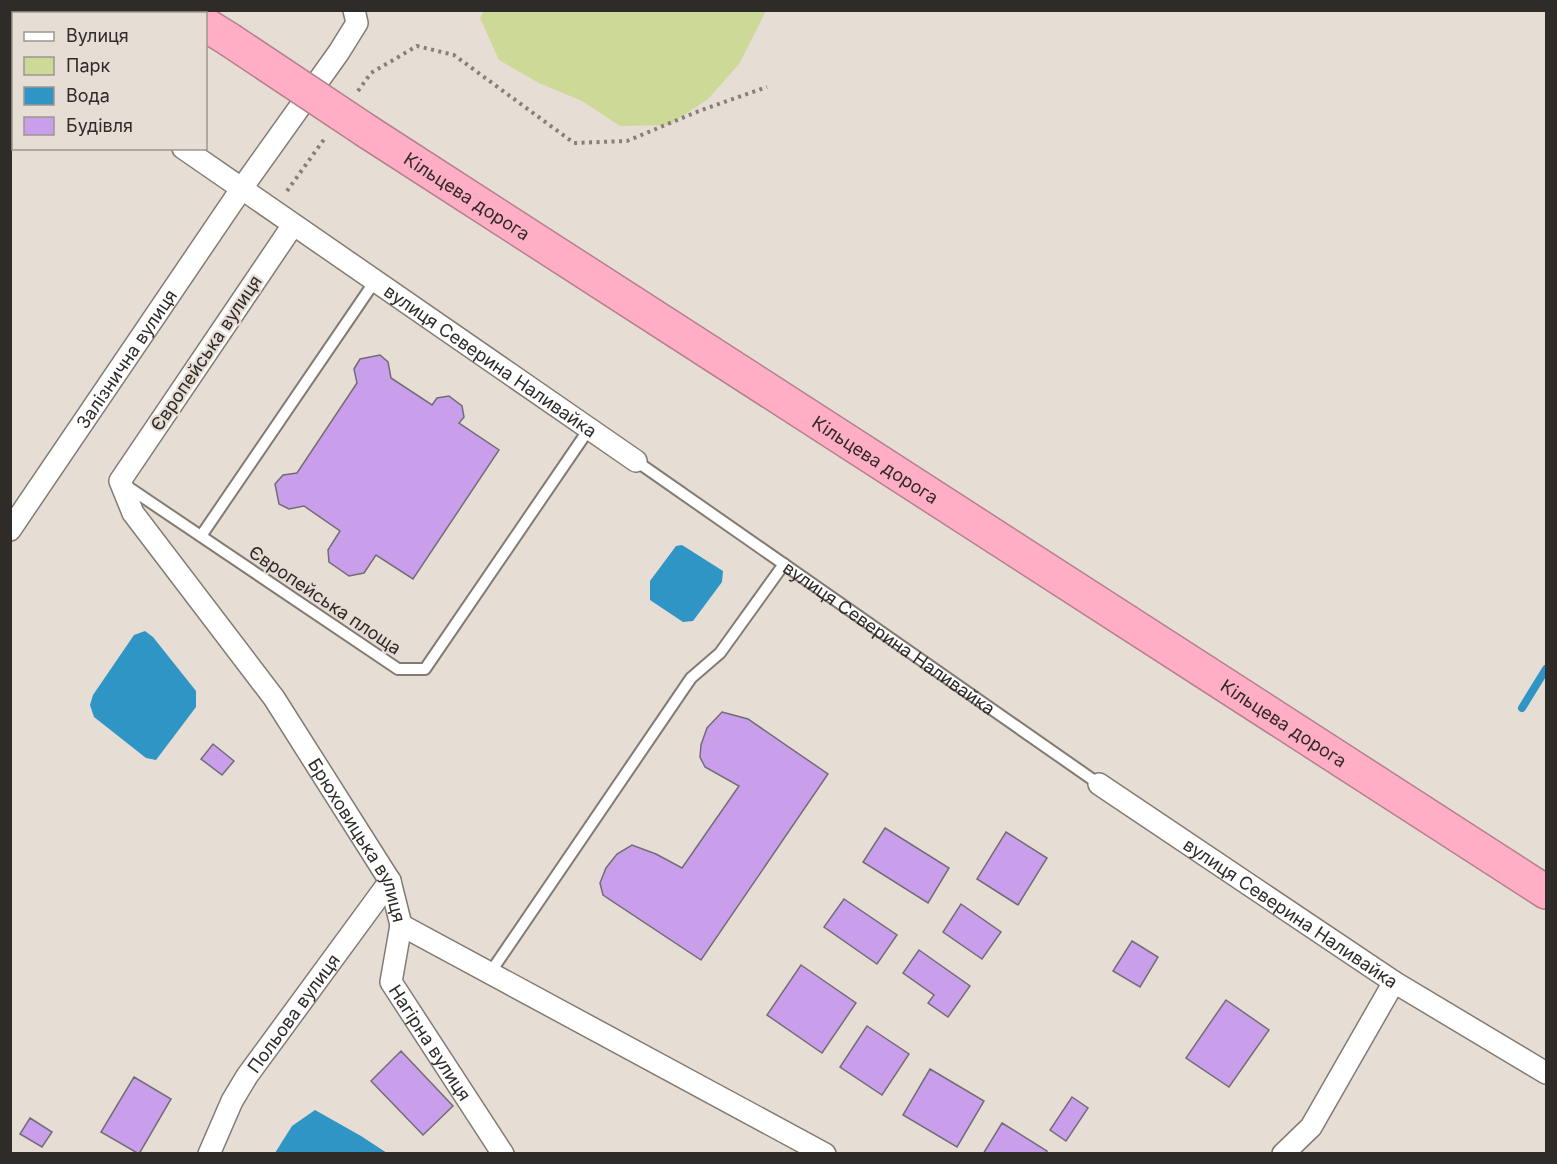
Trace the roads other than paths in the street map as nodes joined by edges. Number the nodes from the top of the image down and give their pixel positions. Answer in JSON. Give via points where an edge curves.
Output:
{"nodes":[{"id":1,"x":354,"y":10,"type":"edge"},
{"id":2,"x":218,"y":32,"type":"edge"},
{"id":3,"x":186,"y":150,"type":"edge"},
{"id":4,"x":242,"y":188,"type":"junction"},
{"id":5,"x":293,"y":225,"type":"junction"},
{"id":6,"x":375,"y":281,"type":"junction"},
{"id":7,"x":589,"y":429,"type":"junction"},
{"id":8,"x":636,"y":461,"type":"joint"},
{"id":9,"x":120,"y":481,"type":"junction"},
{"id":10,"x":10,"y":530,"type":"edge"},
{"id":11,"x":201,"y":536,"type":"junction"},
{"id":12,"x":784,"y":564,"type":"junction"},
{"id":13,"x":1099,"y":784,"type":"joint"},
{"id":14,"x":390,"y":881,"type":"junction"},
{"id":15,"x":1546,"y":892,"type":"edge"},
{"id":16,"x":401,"y":925,"type":"junction"},
{"id":17,"x":490,"y":973,"type":"junction"},
{"id":18,"x":1394,"y":982,"type":"junction"},
{"id":19,"x":1546,"y":1074,"type":"edge"},
{"id":20,"x":208,"y":1154,"type":"edge"},
{"id":21,"x":502,"y":1154,"type":"edge"},
{"id":22,"x":825,"y":1154,"type":"edge"},
{"id":23,"x":1283,"y":1154,"type":"edge"}],
"edges":[{"from":1,"to":4,"type":"street","name":"Залізнична вулиця","via":[[357,23],[339,52]]},
{"from":2,"to":15,"type":"highway","name":"Кільцева дорога","bridge":true},
{"from":3,"to":4,"type":"street","name":"вулиця Северина Наливайка"},
{"from":4,"to":5,"type":"street","name":"вулиця Северина Наливайка"},
{"from":4,"to":10,"type":"street","name":"Залізнична вулиця"},
{"from":5,"to":6,"type":"street","name":"вулиця Северина Наливайка"},
{"from":5,"to":9,"type":"street","name":"Європейська вулиця"},
{"from":6,"to":7,"type":"street","name":"вулиця Северина Наливайка"},
{"from":6,"to":11,"type":"lane"},
{"from":7,"to":8,"type":"street","name":"вулиця Северина Наливайка"},
{"from":7,"to":11,"type":"lane","name":"Європейська площа","via":[[425,669],[398,669]]},
{"from":8,"to":12,"type":"lane","name":"вулиця Северина Наливайка"},
{"from":9,"to":11,"type":"lane","name":"Європейська площа"},
{"from":9,"to":14,"type":"street","name":"Брюховицька вулиця","via":[[133,513],[274,698]]},
{"from":12,"to":13,"type":"lane","name":"вулиця Северина Наливайка"},
{"from":12,"to":17,"type":"lane","via":[[720,653],[691,678]]},
{"from":13,"to":18,"type":"street","name":"вулиця Северина Наливайка"},
{"from":14,"to":16,"type":"street","name":"Брюховицька вулиця"},
{"from":14,"to":20,"type":"street","name":"Польова вулиця","via":[[252,1068]]},
{"from":16,"to":17,"type":"street","name":"Брюховицька вулиця"},
{"from":16,"to":21,"type":"street","name":"Нагірна вулиця","via":[[391,982]]},
{"from":17,"to":22,"type":"street","name":"Брюховицька вулиця"},
{"from":18,"to":19,"type":"street","name":"вулиця Северина Наливайка"},
{"from":18,"to":23,"type":"street","via":[[1311,1127]]}]}
